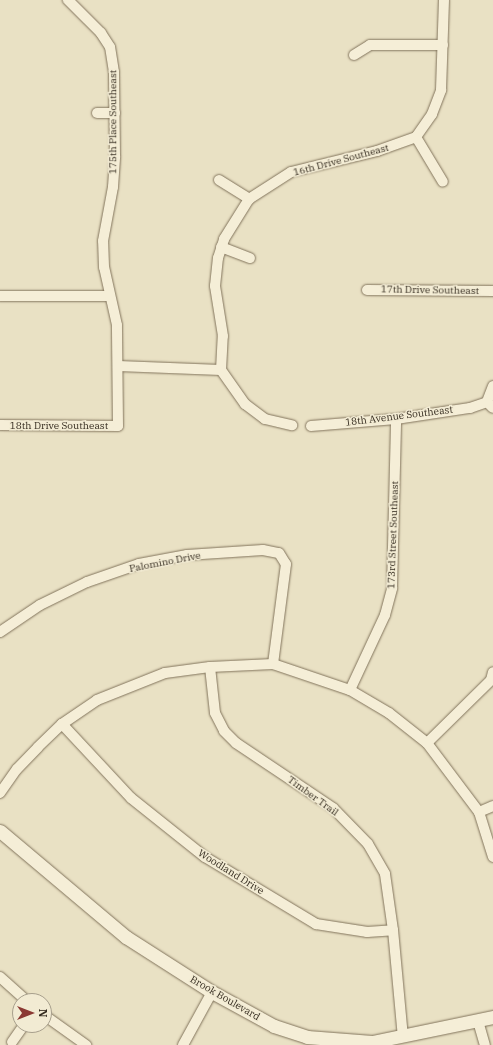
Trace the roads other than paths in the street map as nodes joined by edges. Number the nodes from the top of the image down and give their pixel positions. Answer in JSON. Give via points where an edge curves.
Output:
{"nodes":[{"id":1,"x":68,"y":0,"type":"edge"},
{"id":2,"x":444,"y":0,"type":"edge"},
{"id":3,"x":443,"y":45,"type":"junction"},
{"id":4,"x":354,"y":55,"type":"dead end"},
{"id":5,"x":97,"y":113,"type":"dead end"},
{"id":6,"x":115,"y":113,"type":"junction"},
{"id":7,"x":416,"y":137,"type":"junction"},
{"id":8,"x":219,"y":180,"type":"dead end"},
{"id":9,"x":443,"y":182,"type":"dead end"},
{"id":10,"x":249,"y":199,"type":"junction"},
{"id":11,"x":222,"y":247,"type":"junction"},
{"id":12,"x":250,"y":258,"type":"dead end"},
{"id":13,"x":367,"y":290,"type":"dead end"},
{"id":14,"x":493,"y":291,"type":"edge"},
{"id":15,"x":0,"y":296,"type":"edge"},
{"id":16,"x":110,"y":296,"type":"junction"},
{"id":17,"x":118,"y":366,"type":"junction"},
{"id":18,"x":221,"y":370,"type":"junction"},
{"id":19,"x":493,"y":386,"type":"edge"},
{"id":20,"x":490,"y":405,"type":"edge"},
{"id":21,"x":396,"y":419,"type":"junction"},
{"id":22,"x":0,"y":425,"type":"edge"},
{"id":23,"x":292,"y":425,"type":"dead end"},
{"id":24,"x":118,"y":426,"type":"joint"},
{"id":25,"x":311,"y":426,"type":"dead end"},
{"id":26,"x":0,"y":632,"type":"edge"},
{"id":27,"x":273,"y":664,"type":"junction"},
{"id":28,"x":210,"y":667,"type":"junction"},
{"id":29,"x":493,"y":672,"type":"edge"},
{"id":30,"x":350,"y":690,"type":"junction"},
{"id":31,"x":62,"y":724,"type":"junction"},
{"id":32,"x":427,"y":743,"type":"junction"},
{"id":33,"x":0,"y":793,"type":"edge"},
{"id":34,"x":493,"y":806,"type":"edge"},
{"id":35,"x":479,"y":812,"type":"junction"},
{"id":36,"x":0,"y":831,"type":"edge"},
{"id":37,"x":493,"y":857,"type":"edge"},
{"id":38,"x":393,"y":930,"type":"junction"},
{"id":39,"x":0,"y":977,"type":"edge"},
{"id":40,"x":212,"y":992,"type":"junction"},
{"id":41,"x":18,"y":993,"type":"edge"},
{"id":42,"x":493,"y":1017,"type":"edge"},
{"id":43,"x":478,"y":1020,"type":"junction"},
{"id":44,"x":52,"y":1021,"type":"edge"},
{"id":45,"x":18,"y":1033,"type":"edge"},
{"id":46,"x":403,"y":1038,"type":"junction"},
{"id":47,"x":12,"y":1042,"type":"dead end"},
{"id":48,"x":86,"y":1045,"type":"edge"},
{"id":49,"x":183,"y":1045,"type":"edge"},
{"id":50,"x":485,"y":1045,"type":"edge"}],
"edges":[{"from":1,"to":6,"type":"street","name":"175th Place Southeast","via":[[110,47]]},
{"from":2,"to":3,"type":"street"},
{"from":3,"to":4,"type":"street","via":[[370,45]]},
{"from":3,"to":7,"type":"street","via":[[441,90],[432,114]]},
{"from":5,"to":6,"type":"street"},
{"from":6,"to":16,"type":"street","name":"175th Place Southeast","via":[[113,187],[103,241]]},
{"from":7,"to":9,"type":"street"},
{"from":7,"to":10,"type":"street","name":"16th Drive Southeast","via":[[377,151],[291,172]]},
{"from":8,"to":10,"type":"street"},
{"from":10,"to":11,"type":"street","via":[[224,239]]},
{"from":11,"to":12,"type":"street"},
{"from":11,"to":18,"type":"street","via":[[215,286],[223,336]]},
{"from":13,"to":14,"type":"street","name":"17th Drive Southeast"},
{"from":15,"to":16,"type":"street"},
{"from":16,"to":17,"type":"street","name":"175th Place Southeast","via":[[117,325]]},
{"from":17,"to":18,"type":"street"},
{"from":17,"to":24,"type":"street","name":"175th Place Southeast"},
{"from":18,"to":23,"type":"street","via":[[245,404],[265,419]]},
{"from":19,"to":20,"type":"street"},
{"from":20,"to":21,"type":"street","name":"18th Avenue Southeast"},
{"from":21,"to":25,"type":"street","name":"18th Avenue Southeast"},
{"from":21,"to":30,"type":"street","name":"173rd Street Southeast","via":[[392,588],[385,615]]},
{"from":22,"to":24,"type":"street","name":"18th Drive Southeast"},
{"from":26,"to":27,"type":"street","name":"Palomino Drive","via":[[40,605],[87,582],[139,564],[188,555],[263,550],[279,553],[286,564]]},
{"from":27,"to":28,"type":"street"},
{"from":27,"to":30,"type":"street"},
{"from":28,"to":31,"type":"street","via":[[165,673],[128,686],[97,700]]},
{"from":28,"to":38,"type":"street","name":"Timber Trail","via":[[215,713],[224,731],[236,743],[333,808],[368,844],[385,874]]},
{"from":29,"to":32,"type":"street","via":[[491,680]]},
{"from":30,"to":32,"type":"street","via":[[389,713]]},
{"from":31,"to":33,"type":"street","via":[[17,769]]},
{"from":31,"to":38,"type":"street","name":"Woodland Drive","via":[[131,798],[205,857],[316,924],[367,932]]},
{"from":32,"to":35,"type":"street"},
{"from":34,"to":35,"type":"street"},
{"from":35,"to":37,"type":"street"},
{"from":36,"to":40,"type":"street","name":"Brook Boulevard","via":[[126,937]]},
{"from":38,"to":46,"type":"street","name":"Timber Trail"},
{"from":39,"to":41,"type":"street"},
{"from":40,"to":46,"type":"street","name":"Brook Boulevard","via":[[274,1026],[307,1037],[372,1042]]},
{"from":40,"to":49,"type":"street"},
{"from":42,"to":43,"type":"street","name":"Brook Boulevard"},
{"from":43,"to":46,"type":"street","name":"Brook Boulevard"},
{"from":43,"to":50,"type":"street"},
{"from":44,"to":48,"type":"street"},
{"from":45,"to":47,"type":"street"}]}
